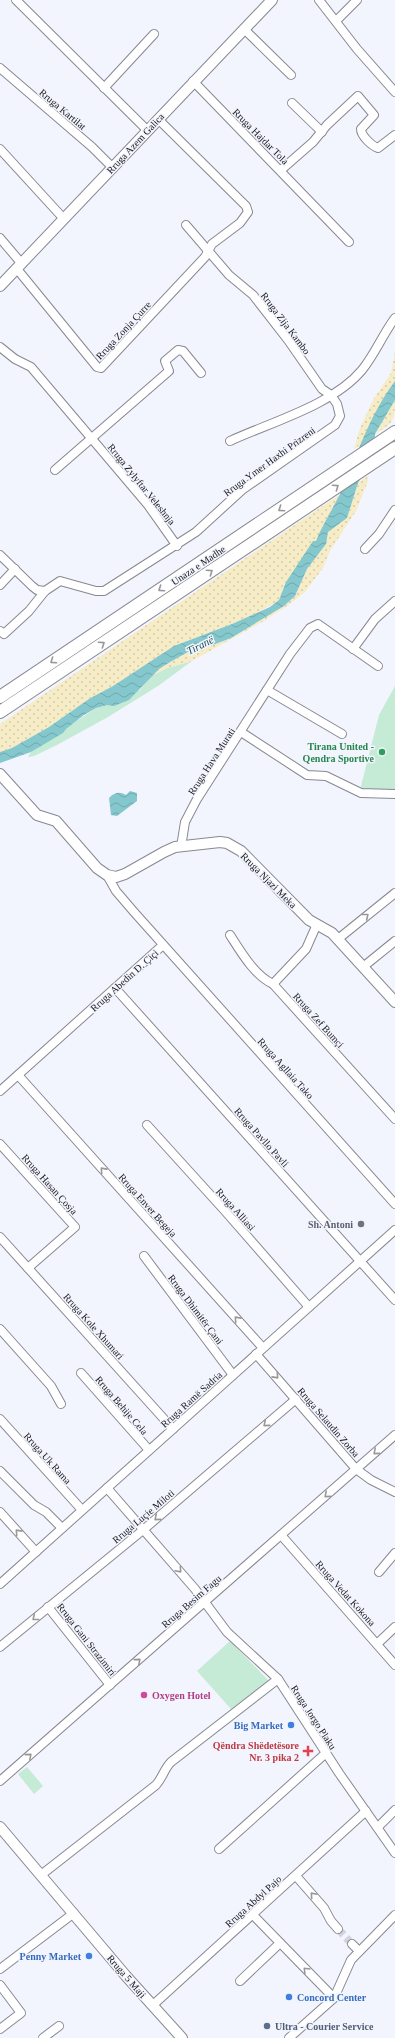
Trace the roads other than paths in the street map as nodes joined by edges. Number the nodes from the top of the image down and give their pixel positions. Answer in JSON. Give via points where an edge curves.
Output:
{"nodes":[{"id":1,"x":16,"y":0,"type":"edge"},
{"id":2,"x":272,"y":0,"type":"edge"},
{"id":3,"x":319,"y":0,"type":"edge"},
{"id":4,"x":357,"y":0,"type":"edge"},
{"id":5,"x":336,"y":21,"type":"junction"},
{"id":6,"x":244,"y":29,"type":"junction"},
{"id":7,"x":154,"y":34,"type":"dead end"},
{"id":8,"x":0,"y":68,"type":"edge"},
{"id":9,"x":291,"y":75,"type":"dead end"},
{"id":10,"x":193,"y":81,"type":"junction"},
{"id":11,"x":104,"y":88,"type":"junction"},
{"id":12,"x":395,"y":92,"type":"edge"},
{"id":13,"x":292,"y":103,"type":"dead end"},
{"id":14,"x":158,"y":119,"type":"junction"},
{"id":15,"x":147,"y":130,"type":"junction"},
{"id":16,"x":322,"y":132,"type":"junction"},
{"id":17,"x":395,"y":135,"type":"edge"},
{"id":18,"x":0,"y":149,"type":"edge"},
{"id":19,"x":112,"y":167,"type":"junction"},
{"id":20,"x":281,"y":170,"type":"junction"},
{"id":21,"x":64,"y":219,"type":"junction"},
{"id":22,"x":186,"y":225,"type":"dead end"},
{"id":23,"x":0,"y":238,"type":"edge"},
{"id":24,"x":349,"y":242,"type":"dead end"},
{"id":25,"x":208,"y":251,"type":"junction"},
{"id":26,"x":20,"y":266,"type":"junction"},
{"id":27,"x":0,"y":286,"type":"edge"},
{"id":28,"x":395,"y":318,"type":"edge"},
{"id":29,"x":0,"y":347,"type":"edge"},
{"id":30,"x":201,"y":373,"type":"dead end"},
{"id":31,"x":331,"y":395,"type":"junction"},
{"id":32,"x":395,"y":432,"type":"edge"},
{"id":33,"x":91,"y":437,"type":"junction"},
{"id":34,"x":230,"y":441,"type":"dead end"},
{"id":35,"x":393,"y":449,"type":"edge"},
{"id":36,"x":55,"y":470,"type":"dead end"},
{"id":37,"x":395,"y":510,"type":"edge"},
{"id":38,"x":176,"y":546,"type":"junction"},
{"id":39,"x":365,"y":549,"type":"dead end"},
{"id":40,"x":0,"y":554,"type":"edge"},
{"id":41,"x":15,"y":569,"type":"junction"},
{"id":42,"x":0,"y":585,"type":"edge"},
{"id":43,"x":45,"y":591,"type":"junction"},
{"id":44,"x":395,"y":601,"type":"edge"},
{"id":45,"x":2,"y":633,"type":"edge"},
{"id":46,"x":353,"y":649,"type":"junction"},
{"id":47,"x":378,"y":666,"type":"dead end"},
{"id":48,"x":266,"y":690,"type":"junction"},
{"id":49,"x":0,"y":697,"type":"edge"},
{"id":50,"x":0,"y":712,"type":"edge"},
{"id":51,"x":241,"y":732,"type":"junction"},
{"id":52,"x":342,"y":734,"type":"dead end"},
{"id":53,"x":0,"y":774,"type":"edge"},
{"id":54,"x":395,"y":794,"type":"edge"},
{"id":55,"x":182,"y":847,"type":"junction"},
{"id":56,"x":107,"y":875,"type":"junction"},
{"id":57,"x":394,"y":896,"type":"edge"},
{"id":58,"x":317,"y":924,"type":"junction"},
{"id":59,"x":230,"y":935,"type":"dead end"},
{"id":60,"x":338,"y":939,"type":"junction"},
{"id":61,"x":395,"y":942,"type":"edge"},
{"id":62,"x":163,"y":945,"type":"junction"},
{"id":63,"x":363,"y":967,"type":"junction"},
{"id":64,"x":273,"y":984,"type":"junction"},
{"id":65,"x":115,"y":988,"type":"junction"},
{"id":66,"x":395,"y":1002,"type":"edge"},
{"id":67,"x":18,"y":1075,"type":"junction"},
{"id":68,"x":1,"y":1088,"type":"edge"},
{"id":69,"x":395,"y":1119,"type":"edge"},
{"id":70,"x":147,"y":1125,"type":"dead end"},
{"id":71,"x":0,"y":1144,"type":"edge"},
{"id":72,"x":395,"y":1204,"type":"edge"},
{"id":73,"x":395,"y":1230,"type":"edge"},
{"id":74,"x":0,"y":1237,"type":"edge"},
{"id":75,"x":144,"y":1256,"type":"dead end"},
{"id":76,"x":360,"y":1261,"type":"junction"},
{"id":77,"x":28,"y":1268,"type":"junction"},
{"id":78,"x":395,"y":1300,"type":"edge"},
{"id":79,"x":309,"y":1307,"type":"junction"},
{"id":80,"x":0,"y":1329,"type":"edge"},
{"id":81,"x":263,"y":1348,"type":"junction"},
{"id":82,"x":256,"y":1354,"type":"junction"},
{"id":83,"x":81,"y":1373,"type":"dead end"},
{"id":84,"x":233,"y":1375,"type":"junction"},
{"id":85,"x":296,"y":1398,"type":"junction"},
{"id":86,"x":61,"y":1404,"type":"dead end"},
{"id":87,"x":0,"y":1419,"type":"edge"},
{"id":88,"x":173,"y":1429,"type":"junction"},
{"id":89,"x":395,"y":1435,"type":"edge"},
{"id":90,"x":149,"y":1450,"type":"junction"},
{"id":91,"x":356,"y":1469,"type":"junction"},
{"id":92,"x":0,"y":1471,"type":"edge"},
{"id":93,"x":106,"y":1488,"type":"junction"},
{"id":94,"x":395,"y":1492,"type":"edge"},
{"id":95,"x":82,"y":1510,"type":"junction"},
{"id":96,"x":0,"y":1512,"type":"edge"},
{"id":97,"x":62,"y":1528,"type":"junction"},
{"id":98,"x":143,"y":1530,"type":"junction"},
{"id":99,"x":280,"y":1535,"type":"junction"},
{"id":100,"x":36,"y":1552,"type":"junction"},
{"id":101,"x":395,"y":1553,"type":"edge"},
{"id":102,"x":378,"y":1572,"type":"dead end"},
{"id":103,"x":0,"y":1584,"type":"edge"},
{"id":104,"x":204,"y":1603,"type":"junction"},
{"id":105,"x":48,"y":1607,"type":"junction"},
{"id":106,"x":395,"y":1627,"type":"edge"},
{"id":107,"x":377,"y":1644,"type":"junction"},
{"id":108,"x":0,"y":1646,"type":"edge"},
{"id":109,"x":395,"y":1665,"type":"edge"},
{"id":110,"x":278,"y":1679,"type":"junction"},
{"id":111,"x":110,"y":1685,"type":"junction"},
{"id":112,"x":326,"y":1753,"type":"junction"},
{"id":113,"x":0,"y":1781,"type":"edge"},
{"id":114,"x":395,"y":1810,"type":"edge"},
{"id":115,"x":366,"y":1811,"type":"junction"},
{"id":116,"x":0,"y":1827,"type":"edge"},
{"id":117,"x":378,"y":1827,"type":"junction"},
{"id":118,"x":219,"y":1849,"type":"dead end"},
{"id":119,"x":395,"y":1853,"type":"edge"},
{"id":120,"x":41,"y":1875,"type":"junction"},
{"id":121,"x":296,"y":1876,"type":"junction"},
{"id":122,"x":74,"y":1913,"type":"junction"},
{"id":123,"x":253,"y":1915,"type":"junction"},
{"id":124,"x":395,"y":1915,"type":"edge"},
{"id":125,"x":338,"y":1929,"type":"tunnel mouth"},
{"id":126,"x":280,"y":1943,"type":"junction"},
{"id":127,"x":352,"y":1944,"type":"tunnel mouth"},
{"id":128,"x":359,"y":1950,"type":"junction"},
{"id":129,"x":0,"y":1969,"type":"edge"},
{"id":130,"x":240,"y":1982,"type":"dead end"},
{"id":131,"x":0,"y":1985,"type":"edge"},
{"id":132,"x":334,"y":1998,"type":"junction"},
{"id":133,"x":153,"y":2005,"type":"junction"},
{"id":134,"x":59,"y":2026,"type":"dead end"},
{"id":135,"x":0,"y":2029,"type":"edge"},
{"id":136,"x":43,"y":2038,"type":"edge"},
{"id":137,"x":182,"y":2038,"type":"edge"},
{"id":138,"x":289,"y":2038,"type":"edge"}],
"edges":[{"from":1,"to":11,"type":"street"},
{"from":2,"to":6,"type":"main road","name":"Rruga Azem Galica"},
{"from":3,"to":5,"type":"street"},
{"from":4,"to":5,"type":"street"},
{"from":5,"to":12,"type":"street"},
{"from":6,"to":9,"type":"street"},
{"from":6,"to":10,"type":"main road","name":"Rruga Azem Galica"},
{"from":7,"to":11,"type":"street"},
{"from":8,"to":19,"type":"street","name":"Rruga Kartilat"},
{"from":10,"to":14,"type":"main road","name":"Rruga Azem Galica"},
{"from":10,"to":20,"type":"street","name":"Rruga Hajdar Tola"},
{"from":11,"to":15,"type":"street"},
{"from":13,"to":16,"type":"street"},
{"from":14,"to":15,"type":"main road","name":"Rruga Azem Galica"},
{"from":14,"to":25,"type":"street","via":[[247,209],[247,215],[240,223],[220,237]]},
{"from":15,"to":19,"type":"main road","name":"Rruga Azem Galica"},
{"from":16,"to":17,"type":"street","via":[[358,96],[374,115],[361,129],[362,134],[374,147],[378,148]]},
{"from":16,"to":20,"type":"street"},
{"from":18,"to":21,"type":"street"},
{"from":19,"to":21,"type":"main road","name":"Rruga Azem Galica"},
{"from":20,"to":24,"type":"street","name":"Rruga Hajdar Tola"},
{"from":21,"to":26,"type":"main road","name":"Rruga Azem Galica"},
{"from":22,"to":25,"type":"street"},
{"from":23,"to":26,"type":"street"},
{"from":25,"to":26,"type":"street","name":"Rruga Zonja Çurre","via":[[101,368],[96,367],[76,343]]},
{"from":25,"to":31,"type":"street","name":"Rruga Zija Kambo","via":[[241,287],[253,295],[322,389]]},
{"from":26,"to":27,"type":"main road","name":"Rruga Azem Galica"},
{"from":28,"to":31,"type":"street","via":[[361,371]]},
{"from":29,"to":33,"type":"street","name":"Rruga Zylyftar Veleshnja","via":[[31,367]]},
{"from":30,"to":33,"type":"street","via":[[183,351],[178,350],[165,361],[169,371]]},
{"from":31,"to":34,"type":"street","via":[[282,420]]},
{"from":31,"to":38,"type":"street","name":"Rruga Ymer Haxhi Prizreni","via":[[340,416],[335,425],[242,490],[205,526]]},
{"from":32,"to":49,"type":"highway","name":"Unaza e Madhe","one_way":true},
{"from":33,"to":36,"type":"street"},
{"from":33,"to":38,"type":"street","name":"Rruga Zylyftar Veleshnja","via":[[161,520]]},
{"from":50,"to":35,"type":"highway","one_way":true},
{"from":37,"to":39,"type":"street"},
{"from":38,"to":43,"type":"street","name":"Rruga Ymer Haxhi Prizreni","via":[[104,591],[60,581]]},
{"from":40,"to":41,"type":"street"},
{"from":41,"to":42,"type":"street"},
{"from":41,"to":43,"type":"street","via":[[37,590]]},
{"from":43,"to":45,"type":"street","via":[[29,611]]},
{"from":44,"to":46,"type":"street","via":[[375,619]]},
{"from":46,"to":47,"type":"street","name":"Rruga Hava Murati"},
{"from":46,"to":48,"type":"street","name":"Rruga Hava Murati","via":[[318,624],[314,625],[290,654]]},
{"from":48,"to":51,"type":"street","name":"Rruga Hava Murati"},
{"from":48,"to":52,"type":"street"},
{"from":51,"to":54,"type":"street","via":[[307,775],[326,776],[361,793]]},
{"from":51,"to":55,"type":"street","name":"Rruga Hava Murati","via":[[188,815]]},
{"from":53,"to":56,"type":"main road","name":"Rruga Abedin D. Çiçi","via":[[37,815],[56,820],[97,868]]},
{"from":55,"to":56,"type":"main road","name":"Rruga Njazi Meka","via":[[164,852],[125,874],[116,877]]},
{"from":55,"to":58,"type":"main road","name":"Rruga Njazi Meka","via":[[220,842],[234,846],[304,916]]},
{"from":56,"to":62,"type":"street","name":"Rruga Abedin D. Çiçi","via":[[116,891]]},
{"from":60,"to":57,"type":"street","one_way":true},
{"from":58,"to":60,"type":"main road","name":"Rruga Njazi Meka","via":[[329,930]]},
{"from":58,"to":64,"type":"street","via":[[306,949]]},
{"from":59,"to":64,"type":"street","name":"Rruga Zef Bumçi","via":[[256,971]]},
{"from":60,"to":63,"type":"main road","name":"Rruga Njazi Meka"},
{"from":61,"to":63,"type":"street"},
{"from":62,"to":65,"type":"street","name":"Rruga Abedin D. Çiçi"},
{"from":62,"to":72,"type":"street","name":"Rruga Agllaia Tako"},
{"from":63,"to":66,"type":"main road","name":"Rruga Njazi Meka"},
{"from":64,"to":69,"type":"street","name":"Rruga Zef Bumçi"},
{"from":65,"to":67,"type":"street","name":"Rruga Abedin D. Çiçi"},
{"from":65,"to":76,"type":"street","name":"Rruga Pavllo Pavli"},
{"from":67,"to":68,"type":"street","name":"Rruga Abedin D. Çiçi"},
{"from":81,"to":67,"type":"street","name":"Rruga Enver Begeja","one_way":true},
{"from":70,"to":79,"type":"street","name":"Rruga Alliasi"},
{"from":71,"to":77,"type":"street","name":"Rruga Hasan Çosja","via":[[75,1227]]},
{"from":73,"to":76,"type":"street","name":"Rruga Ramë Sadria"},
{"from":74,"to":77,"type":"street","name":"Rruga Kole Xhumari"},
{"from":75,"to":84,"type":"street","name":"Rruga Dhimitër Çani"},
{"from":76,"to":78,"type":"street","name":"Rruga Pavllo Pavli"},
{"from":76,"to":79,"type":"street","name":"Rruga Ramë Sadria"},
{"from":77,"to":88,"type":"street","name":"Rruga Kole Xhumari"},
{"from":79,"to":81,"type":"street","name":"Rruga Ramë Sadria"},
{"from":80,"to":86,"type":"street","via":[[51,1386]]},
{"from":81,"to":82,"type":"street","name":"Rruga Ramë Sadria"},
{"from":82,"to":84,"type":"street","name":"Rruga Ramë Sadria"},
{"from":82,"to":85,"type":"street","name":"Rruga Selaudin Zorba","one_way":true},
{"from":83,"to":90,"type":"street","name":"Rruga Behije Cela"},
{"from":84,"to":88,"type":"street","name":"Rruga Ramë Sadria"},
{"from":85,"to":91,"type":"street","name":"Rruga Selaudin Zorba"},
{"from":85,"to":98,"type":"street","name":"Rruga Luçie Miloti","one_way":true},
{"from":87,"to":95,"type":"street","name":"Rruga Uk Rama"},
{"from":88,"to":90,"type":"street","name":"Rruga Ramë Sadria"},
{"from":89,"to":91,"type":"street","name":"Rruga Besim Fagu","one_way":true},
{"from":90,"to":93,"type":"street","name":"Rruga Ramë Sadria"},
{"from":91,"to":94,"type":"street","name":"Rruga Selaudin Zorba"},
{"from":91,"to":99,"type":"street","name":"Rruga Besim Fagu","one_way":true},
{"from":92,"to":97,"type":"street","via":[[34,1506],[46,1512]]},
{"from":93,"to":95,"type":"street","name":"Rruga Ramë Sadria"},
{"from":93,"to":98,"type":"street","name":"Rruga Jorgo Plaku"},
{"from":95,"to":97,"type":"street","name":"Rruga Ramë Sadria"},
{"from":100,"to":96,"type":"street","one_way":true},
{"from":97,"to":100,"type":"street","name":"Rruga Ramë Sadria"},
{"from":98,"to":104,"type":"street","name":"Rruga Jorgo Plaku","one_way":true},
{"from":98,"to":105,"type":"street","name":"Rruga Luçie Miloti"},
{"from":99,"to":104,"type":"street","name":"Rruga Besim Fagu"},
{"from":99,"to":107,"type":"street","name":"Rruga Vedat Kokona"},
{"from":100,"to":103,"type":"street","name":"Rruga Ramë Sadria"},
{"from":101,"to":102,"type":"street"},
{"from":104,"to":110,"type":"street","name":"Rruga Jorgo Plaku","via":[[227,1632]]},
{"from":111,"to":104,"type":"street","name":"Rruga Besim Fagu","one_way":true},
{"from":105,"to":108,"type":"street","name":"Rruga Luçie Miloti","one_way":true},
{"from":105,"to":111,"type":"street","name":"Rruga Gani Strazimiri"},
{"from":106,"to":107,"type":"street"},
{"from":107,"to":109,"type":"street","name":"Rruga Vedat Kokona"},
{"from":110,"to":112,"type":"street","name":"Rruga Jorgo Plaku"},
{"from":110,"to":120,"type":"street","via":[[171,1762],[156,1785]]},
{"from":113,"to":111,"type":"street","name":"Rruga Besim Fagu","one_way":true},
{"from":112,"to":115,"type":"street","name":"Rruga Jorgo Plaku"},
{"from":112,"to":118,"type":"street"},
{"from":114,"to":117,"type":"street"},
{"from":115,"to":117,"type":"street","name":"Rruga Jorgo Plaku"},
{"from":115,"to":121,"type":"street","name":"Rruga Abdyl Pajo"},
{"from":116,"to":120,"type":"main road","name":"Rruga 5 Maji"},
{"from":117,"to":119,"type":"street","name":"Rruga Jorgo Plaku"},
{"from":120,"to":122,"type":"main road","name":"Rruga 5 Maji"},
{"from":121,"to":123,"type":"street","name":"Rruga Abdyl Pajo"},
{"from":125,"to":121,"type":"street","one_way":true},
{"from":122,"to":129,"type":"street"},
{"from":122,"to":133,"type":"main road","name":"Rruga 5 Maji"},
{"from":123,"to":126,"type":"street"},
{"from":123,"to":133,"type":"street","name":"Rruga Abdyl Pajo"},
{"from":124,"to":128,"type":"street"},
{"from":126,"to":130,"type":"street"},
{"from":132,"to":126,"type":"street","one_way":true},
{"from":127,"to":128,"type":"street"},
{"from":128,"to":132,"type":"street","via":[[345,1970]]},
{"from":131,"to":135,"type":"street","via":[[21,2013]]},
{"from":132,"to":138,"type":"street"},
{"from":133,"to":137,"type":"main road","name":"Rruga 5 Maji"},
{"from":134,"to":136,"type":"street"}]}
